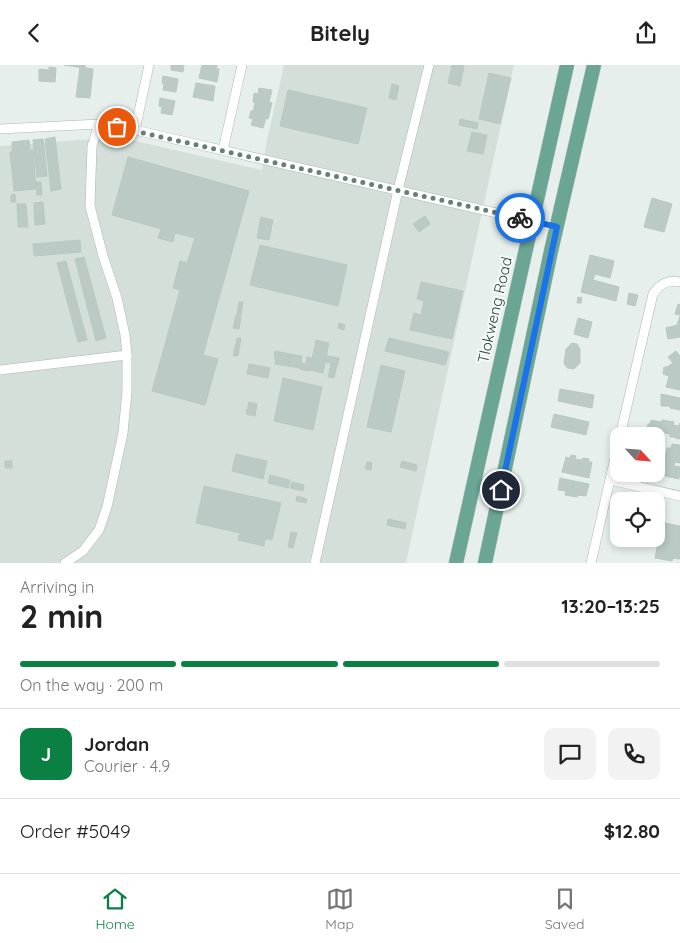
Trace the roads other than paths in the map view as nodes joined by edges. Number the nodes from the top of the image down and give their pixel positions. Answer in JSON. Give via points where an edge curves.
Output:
{"nodes":[{"id":1,"x":149,"y":65,"type":"edge"},
{"id":2,"x":242,"y":65,"type":"edge"},
{"id":3,"x":429,"y":65,"type":"edge"},
{"id":4,"x":567,"y":65,"type":"edge"},
{"id":5,"x":594,"y":65,"type":"edge"},
{"id":6,"x":100,"y":123,"type":"junction"},
{"id":7,"x":0,"y":129,"type":"edge"},
{"id":8,"x":135,"y":129,"type":"junction"},
{"id":9,"x":223,"y":150,"type":"junction"},
{"id":10,"x":398,"y":190,"type":"junction"},
{"id":11,"x":531,"y":221,"type":"junction"},
{"id":12,"x":557,"y":227,"type":"junction"},
{"id":13,"x":680,"y":282,"type":"edge"},
{"id":14,"x":128,"y":355,"type":"junction"},
{"id":15,"x":0,"y":370,"type":"edge"},
{"id":16,"x":622,"y":427,"type":"edge"},
{"id":17,"x":513,"y":435,"type":"junction"},
{"id":18,"x":610,"y":480,"type":"edge"},
{"id":19,"x":623,"y":483,"type":"edge"},
{"id":20,"x":680,"y":496,"type":"edge"},
{"id":21,"x":65,"y":563,"type":"edge"},
{"id":22,"x":315,"y":563,"type":"edge"},
{"id":23,"x":456,"y":563,"type":"edge"},
{"id":24,"x":485,"y":563,"type":"edge"},
{"id":25,"x":491,"y":563,"type":"edge"},
{"id":26,"x":591,"y":563,"type":"edge"}],
"edges":[{"from":1,"to":8,"type":"street"},
{"from":2,"to":9,"type":"street"},
{"from":3,"to":10,"type":"street"},
{"from":4,"to":11,"type":"main road","name":"Tlokweng Road"},
{"from":5,"to":12,"type":"main road"},
{"from":6,"to":7,"type":"street"},
{"from":6,"to":8,"type":"street"},
{"from":6,"to":14,"type":"street","via":[[92,146],[90,205],[117,297]]},
{"from":8,"to":9,"type":"street"},
{"from":9,"to":10,"type":"street"},
{"from":10,"to":11,"type":"street"},
{"from":10,"to":22,"type":"street"},
{"from":11,"to":12,"type":"street"},
{"from":11,"to":23,"type":"main road","name":"Tlokweng Road"},
{"from":12,"to":17,"type":"main road"},
{"from":13,"to":16,"type":"street","via":[[673,281],[658,287],[650,302]]},
{"from":14,"to":15,"type":"street"},
{"from":14,"to":21,"type":"street","via":[[123,433],[107,507],[99,530],[83,551]]},
{"from":17,"to":24,"type":"main road"},
{"from":17,"to":25,"type":"street","via":[[513,450]]},
{"from":18,"to":26,"type":"street"},
{"from":19,"to":20,"type":"street"}]}
